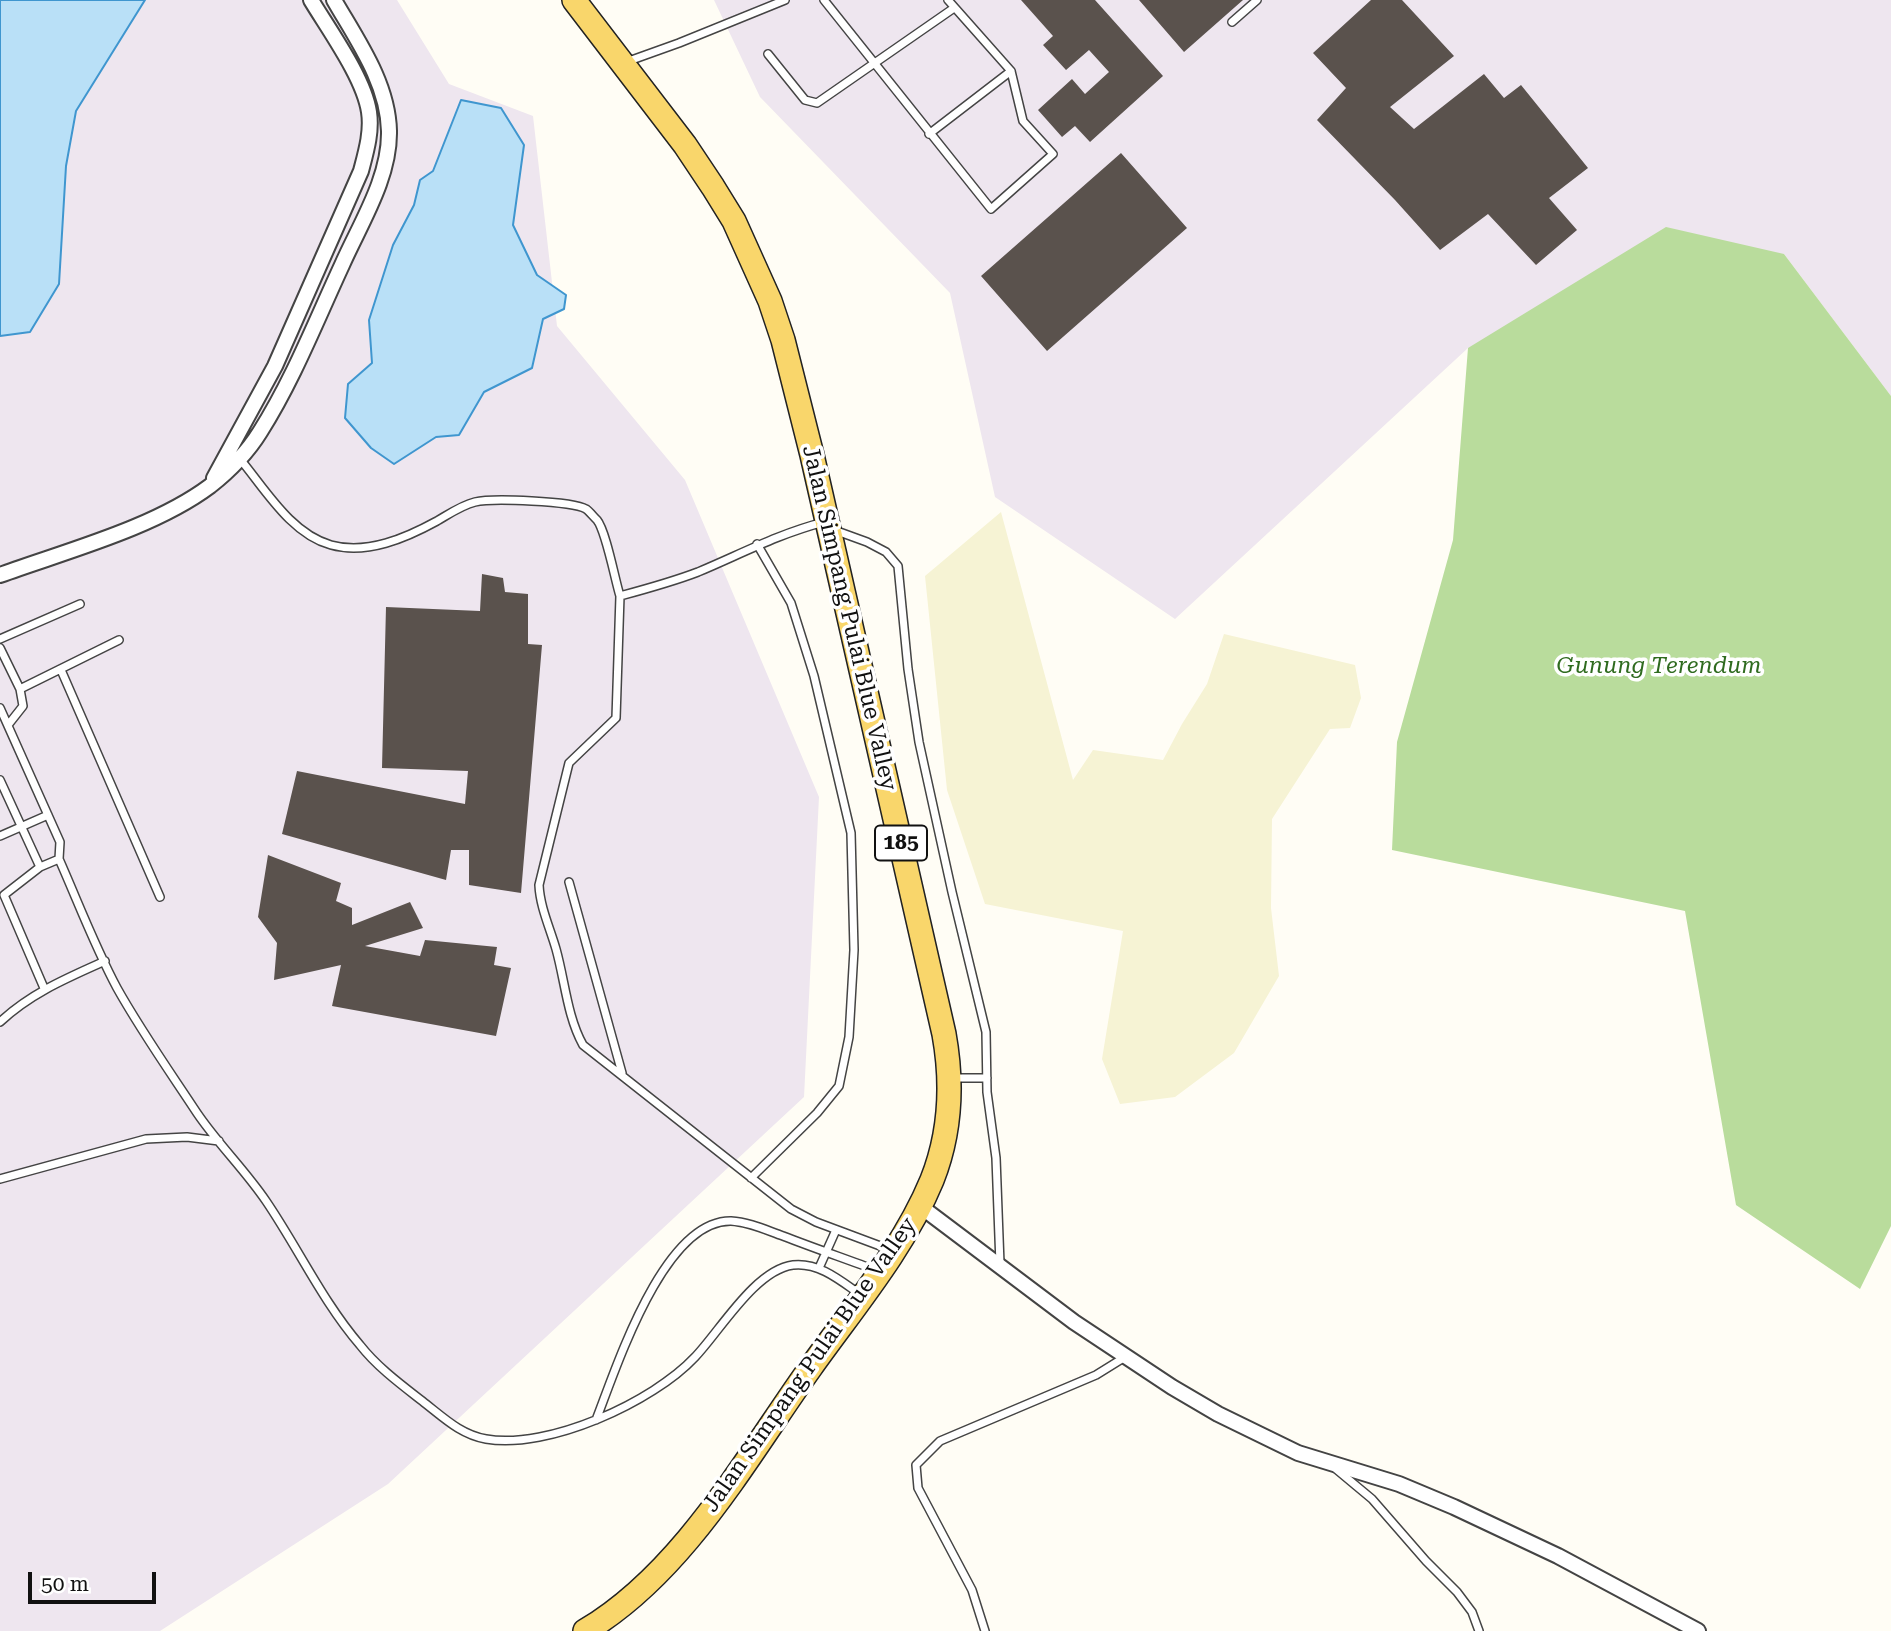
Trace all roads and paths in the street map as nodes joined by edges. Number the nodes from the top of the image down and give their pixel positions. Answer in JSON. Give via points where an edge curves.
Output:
{"nodes":[{"id":1,"x":311,"y":0,"type":"edge"},
{"id":2,"x":334,"y":0,"type":"edge"},
{"id":3,"x":575,"y":0,"type":"edge"},
{"id":4,"x":824,"y":0,"type":"edge"},
{"id":5,"x":948,"y":0,"type":"edge"},
{"id":6,"x":1257,"y":0,"type":"edge"},
{"id":7,"x":780,"y":1,"type":"edge"},
{"id":8,"x":954,"y":8,"type":"junction"},
{"id":9,"x":1232,"y":22,"type":"dead end"},
{"id":10,"x":768,"y":54,"type":"dead end"},
{"id":11,"x":623,"y":63,"type":"junction"},
{"id":12,"x":875,"y":64,"type":"junction"},
{"id":13,"x":1011,"y":71,"type":"junction"},
{"id":14,"x":387,"y":110,"type":"junction"},
{"id":15,"x":369,"y":112,"type":"junction"},
{"id":16,"x":929,"y":134,"type":"junction"},
{"id":17,"x":235,"y":453,"type":"junction"},
{"id":18,"x":829,"y":525,"type":"junction"},
{"id":19,"x":757,"y":544,"type":"junction"},
{"id":20,"x":0,"y":575,"type":"edge"},
{"id":21,"x":620,"y":596,"type":"junction"},
{"id":22,"x":80,"y":604,"type":"dead end"},
{"id":23,"x":0,"y":639,"type":"edge"},
{"id":24,"x":119,"y":640,"type":"dead end"},
{"id":25,"x":0,"y":648,"type":"edge"},
{"id":26,"x":61,"y":670,"type":"junction"},
{"id":27,"x":20,"y":689,"type":"junction"},
{"id":28,"x":0,"y":708,"type":"edge"},
{"id":29,"x":8,"y":726,"type":"junction"},
{"id":30,"x":0,"y":780,"type":"edge"},
{"id":31,"x":48,"y":815,"type":"junction"},
{"id":32,"x":21,"y":827,"type":"junction"},
{"id":33,"x":0,"y":836,"type":"edge"},
{"id":34,"x":59,"y":859,"type":"junction"},
{"id":35,"x":40,"y":867,"type":"junction"},
{"id":36,"x":569,"y":883,"type":"dead end"},
{"id":37,"x":0,"y":887,"type":"edge"},
{"id":38,"x":2,"y":896,"type":"edge"},
{"id":39,"x":160,"y":897,"type":"dead end"},
{"id":40,"x":105,"y":961,"type":"junction"},
{"id":41,"x":44,"y":988,"type":"junction"},
{"id":42,"x":0,"y":1022,"type":"edge"},
{"id":43,"x":622,"y":1073,"type":"junction"},
{"id":44,"x":950,"y":1078,"type":"junction"},
{"id":45,"x":987,"y":1078,"type":"junction"},
{"id":46,"x":219,"y":1141,"type":"junction"},
{"id":47,"x":751,"y":1178,"type":"junction"},
{"id":48,"x":0,"y":1179,"type":"edge"},
{"id":49,"x":920,"y":1206,"type":"junction"},
{"id":50,"x":836,"y":1230,"type":"junction"},
{"id":51,"x":893,"y":1251,"type":"junction"},
{"id":52,"x":827,"y":1252,"type":"junction"},
{"id":53,"x":1000,"y":1266,"type":"junction"},
{"id":54,"x":819,"y":1268,"type":"junction"},
{"id":55,"x":879,"y":1271,"type":"junction"},
{"id":56,"x":862,"y":1296,"type":"junction"},
{"id":57,"x":1125,"y":1357,"type":"junction"},
{"id":58,"x":596,"y":1420,"type":"junction"},
{"id":59,"x":1330,"y":1464,"type":"junction"},
{"id":60,"x":585,"y":1631,"type":"edge"},
{"id":61,"x":985,"y":1631,"type":"edge"},
{"id":62,"x":1479,"y":1631,"type":"edge"},
{"id":63,"x":1698,"y":1631,"type":"edge"}],
"edges":[{"from":1,"to":15,"type":"street"},
{"from":2,"to":14,"type":"street","via":[[362,48]]},
{"from":3,"to":11,"type":"main road","name":"Jalan Simpang Pulai Blue Valley","number":"185"},
{"from":4,"to":12,"type":"lane"},
{"from":5,"to":8,"type":"lane"},
{"from":6,"to":9,"type":"lane"},
{"from":7,"to":11,"type":"lane"},
{"from":8,"to":12,"type":"lane"},
{"from":8,"to":13,"type":"lane"},
{"from":10,"to":12,"type":"lane","via":[[805,100],[817,103]]},
{"from":11,"to":18,"type":"main road","name":"Jalan Simpang Pulai Blue Valley","number":"185","via":[[713,187],[753,261],[783,340]]},
{"from":12,"to":16,"type":"lane"},
{"from":13,"to":16,"type":"lane"},
{"from":13,"to":16,"type":"lane","via":[[1023,121],[1053,154],[990,209]]},
{"from":14,"to":15,"type":"street"},
{"from":14,"to":17,"type":"street","via":[[387,156],[380,179],[292,373],[260,432]]},
{"from":15,"to":17,"type":"street","via":[[361,171]]},
{"from":17,"to":20,"type":"street","via":[[210,486],[186,502]]},
{"from":17,"to":21,"type":"lane","via":[[288,517],[307,535],[330,545],[382,544],[414,534],[474,502],[569,504],[586,509],[599,522]]},
{"from":18,"to":19,"type":"lane","via":[[793,530]]},
{"from":18,"to":44,"type":"main road","name":"Jalan Simpang Pulai Blue Valley","number":"185","via":[[944,1034]]},
{"from":18,"to":45,"type":"lane","via":[[886,552],[898,566],[919,742],[986,1032]]},
{"from":19,"to":21,"type":"lane","via":[[661,586]]},
{"from":19,"to":47,"type":"lane","via":[[791,603],[814,676],[851,833],[854,950],[849,1037],[839,1086]]},
{"from":21,"to":43,"type":"lane","via":[[616,718],[569,763],[539,885],[576,1032],[583,1045]]},
{"from":22,"to":23,"type":"lane"},
{"from":24,"to":26,"type":"lane"},
{"from":25,"to":27,"type":"lane"},
{"from":26,"to":27,"type":"lane"},
{"from":26,"to":39,"type":"lane"},
{"from":27,"to":29,"type":"lane","via":[[23,706]]},
{"from":28,"to":29,"type":"lane"},
{"from":29,"to":31,"type":"lane"},
{"from":30,"to":32,"type":"lane"},
{"from":31,"to":32,"type":"lane"},
{"from":31,"to":34,"type":"lane","via":[[60,842]]},
{"from":32,"to":33,"type":"lane"},
{"from":32,"to":35,"type":"lane"},
{"from":34,"to":35,"type":"lane"},
{"from":34,"to":40,"type":"lane"},
{"from":35,"to":38,"type":"lane"},
{"from":36,"to":43,"type":"lane"},
{"from":37,"to":38,"type":"lane"},
{"from":38,"to":41,"type":"lane"},
{"from":40,"to":41,"type":"lane"},
{"from":40,"to":46,"type":"lane","via":[[118,989]]},
{"from":41,"to":42,"type":"lane"},
{"from":43,"to":47,"type":"lane"},
{"from":44,"to":45,"type":"lane"},
{"from":44,"to":49,"type":"main road","name":"Jalan Simpang Pulai Blue Valley","number":"185","via":[[942,1152]]},
{"from":45,"to":53,"type":"lane"},
{"from":46,"to":48,"type":"lane","via":[[146,1139]]},
{"from":46,"to":58,"type":"lane","via":[[265,1199],[361,1348],[461,1431],[506,1441],[559,1433]]},
{"from":47,"to":50,"type":"lane","via":[[791,1209]]},
{"from":49,"to":51,"type":"main road","name":"Jalan Simpang Pulai Blue Valley","number":"185"},
{"from":49,"to":53,"type":"street"},
{"from":50,"to":51,"type":"lane"},
{"from":50,"to":52,"type":"lane"},
{"from":51,"to":55,"type":"main road","name":"Jalan Simpang Pulai Blue Valley","number":"185"},
{"from":52,"to":54,"type":"lane"},
{"from":52,"to":55,"type":"lane"},
{"from":52,"to":58,"type":"lane","via":[[735,1221],[721,1221],[701,1231],[679,1251],[646,1298]]},
{"from":53,"to":57,"type":"street"},
{"from":54,"to":56,"type":"lane"},
{"from":54,"to":58,"type":"lane","via":[[789,1265],[774,1272],[694,1358],[645,1394]]},
{"from":55,"to":56,"type":"main road","name":"Jalan Simpang Pulai Blue Valley","number":"185"},
{"from":56,"to":60,"type":"main road","name":"Jalan Simpang Pulai Blue Valley","number":"185","via":[[674,1557],[627,1603]]},
{"from":57,"to":59,"type":"street","via":[[1218,1414]]},
{"from":57,"to":61,"type":"lane","via":[[1096,1375],[940,1441],[916,1465],[918,1488],[972,1590]]},
{"from":59,"to":62,"type":"lane","via":[[1372,1499],[1457,1592]]},
{"from":59,"to":63,"type":"street","via":[[1399,1484],[1515,1535]]}]}
